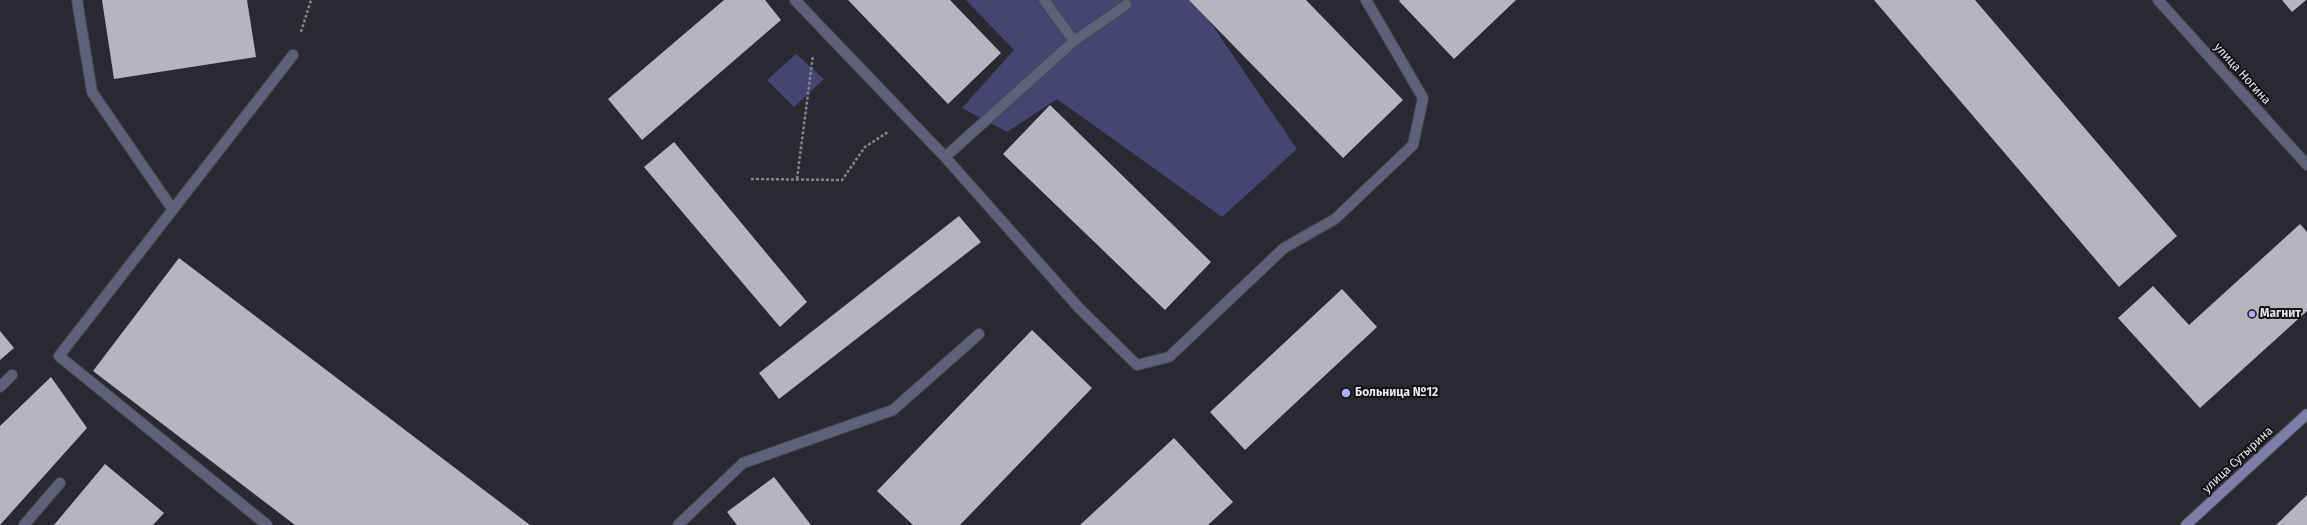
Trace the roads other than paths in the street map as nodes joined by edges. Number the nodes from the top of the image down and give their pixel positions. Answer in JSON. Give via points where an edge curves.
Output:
{"nodes":[{"id":1,"x":77,"y":0,"type":"edge"},
{"id":2,"x":795,"y":0,"type":"edge"},
{"id":3,"x":1044,"y":0,"type":"edge"},
{"id":4,"x":1366,"y":0,"type":"edge"},
{"id":5,"x":2158,"y":0,"type":"edge"},
{"id":6,"x":1126,"y":5,"type":"dead end"},
{"id":7,"x":1074,"y":41,"type":"junction"},
{"id":8,"x":293,"y":55,"type":"road end"},
{"id":9,"x":945,"y":157,"type":"junction"},
{"id":10,"x":2307,"y":165,"type":"edge"},
{"id":11,"x":173,"y":210,"type":"junction"},
{"id":12,"x":979,"y":334,"type":"dead end"},
{"id":13,"x":12,"y":375,"type":"dead end"},
{"id":14,"x":0,"y":387,"type":"edge"},
{"id":15,"x":2307,"y":414,"type":"edge"},
{"id":16,"x":60,"y":483,"type":"dead end"},
{"id":17,"x":24,"y":525,"type":"edge"},
{"id":18,"x":267,"y":525,"type":"edge"},
{"id":19,"x":678,"y":525,"type":"edge"},
{"id":20,"x":2186,"y":525,"type":"edge"}],
"edges":[{"from":1,"to":11,"type":"street","via":[[92,92]]},
{"from":2,"to":9,"type":"street"},
{"from":3,"to":7,"type":"street"},
{"from":4,"to":9,"type":"street","via":[[1423,98],[1413,145],[1335,219],[1284,248],[1169,357],[1137,365],[1079,308]]},
{"from":5,"to":10,"type":"street","name":"улица Ногина"},
{"from":6,"to":7,"type":"street"},
{"from":7,"to":9,"type":"street"},
{"from":8,"to":11,"type":"street"},
{"from":11,"to":18,"type":"street","via":[[59,356]]},
{"from":12,"to":19,"type":"street","via":[[893,410],[743,463]]},
{"from":13,"to":14,"type":"street"},
{"from":15,"to":20,"type":"street","name":"улица Сутырина"},
{"from":16,"to":17,"type":"street"}]}
